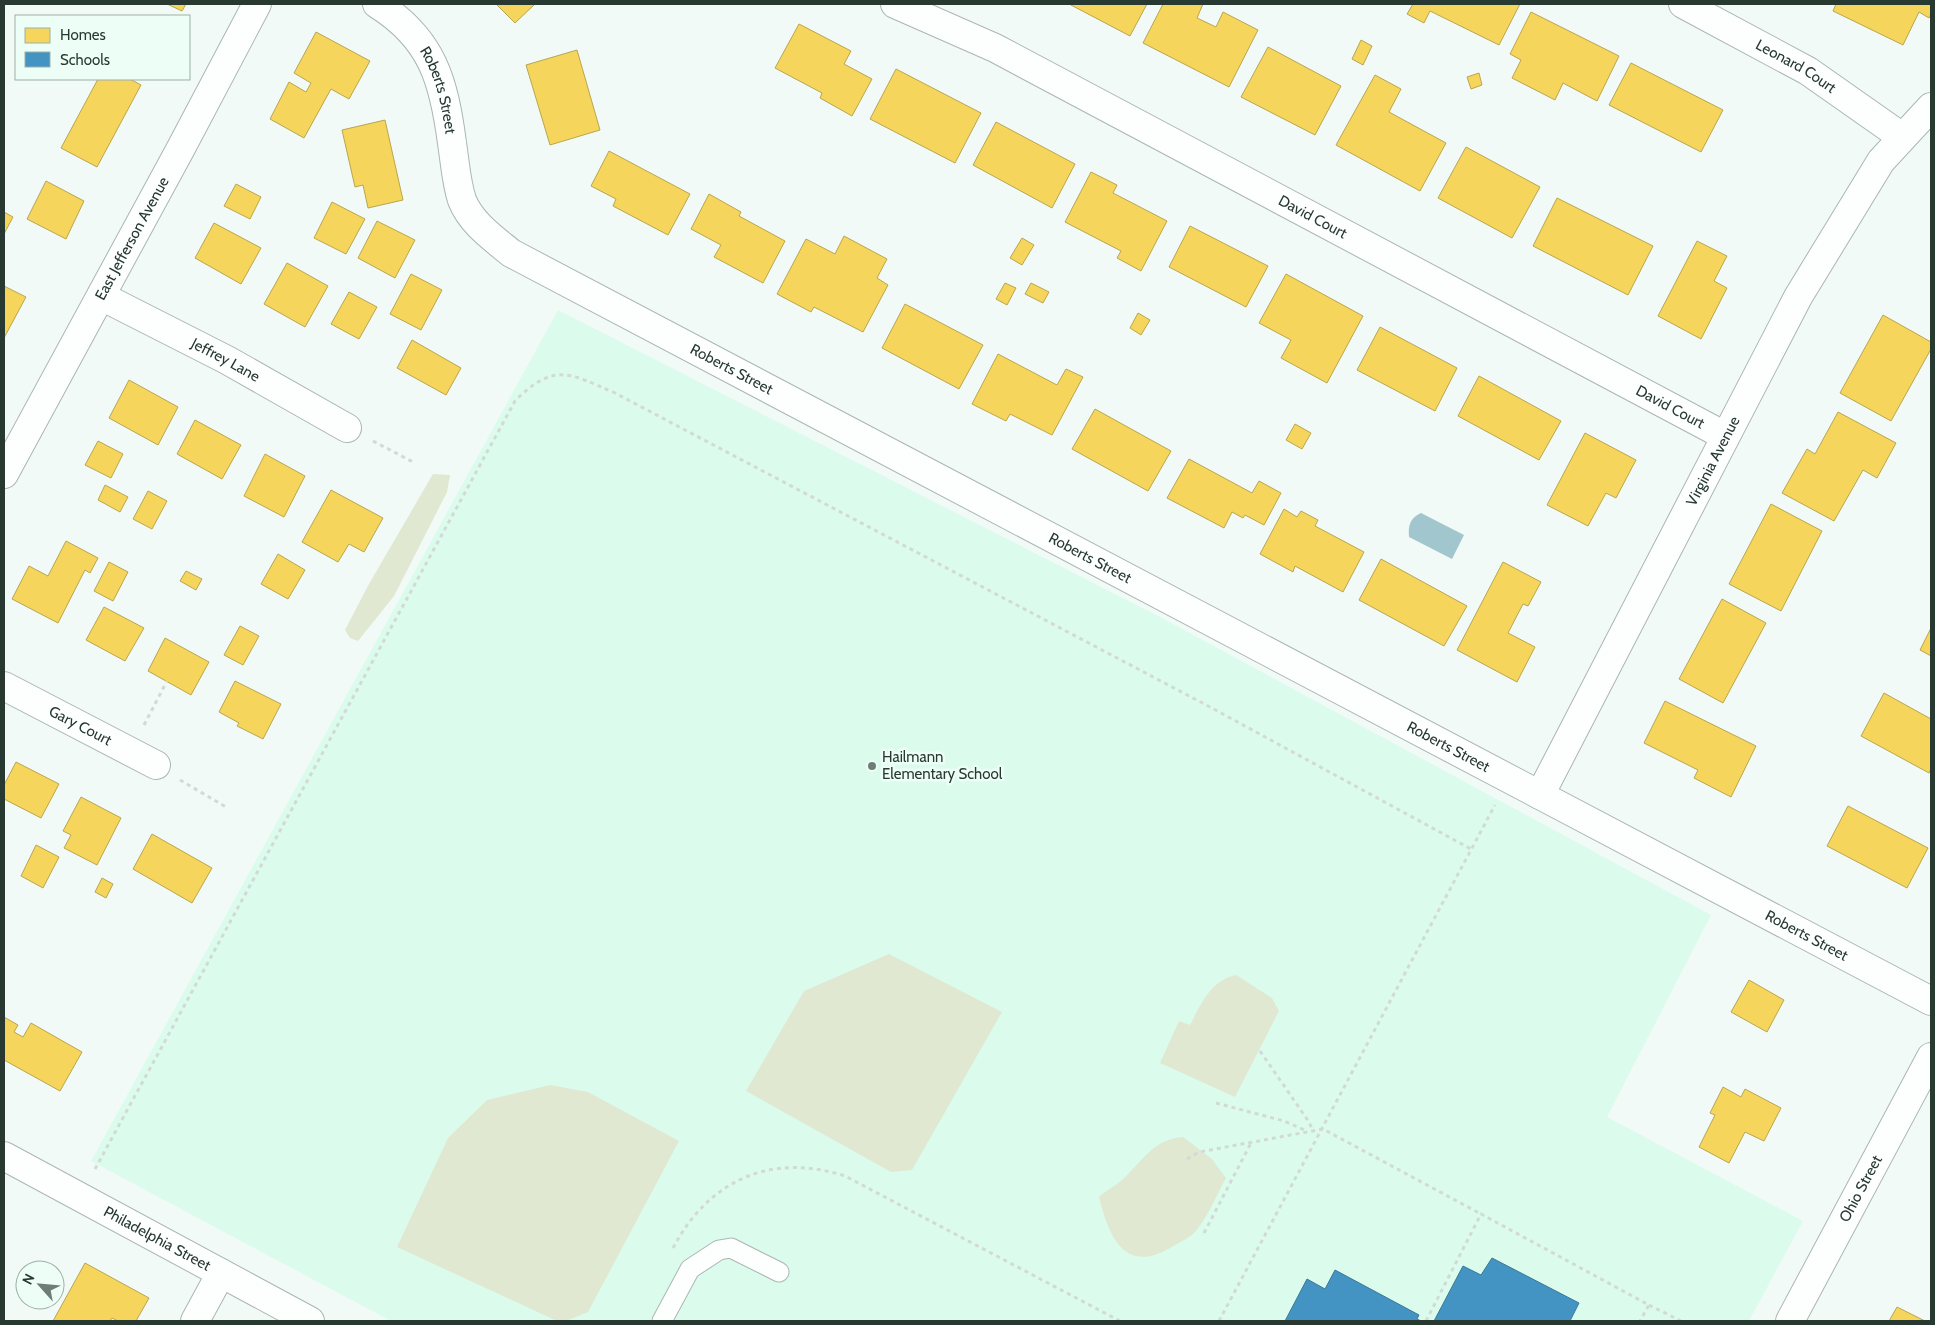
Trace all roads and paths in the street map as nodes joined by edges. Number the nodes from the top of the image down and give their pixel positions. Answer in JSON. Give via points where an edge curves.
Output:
{"nodes":[{"id":1,"x":257,"y":4,"type":"edge"},
{"id":2,"x":377,"y":4,"type":"edge"},
{"id":3,"x":895,"y":4,"type":"edge"},
{"id":4,"x":1683,"y":4,"type":"edge"},
{"id":5,"x":1931,"y":107,"type":"edge"},
{"id":6,"x":1902,"y":137,"type":"junction"},
{"id":7,"x":101,"y":296,"type":"junction"},
{"id":8,"x":347,"y":428,"type":"dead end"},
{"id":9,"x":1725,"y":436,"type":"junction"},
{"id":10,"x":380,"y":445,"type":"dead end"},
{"id":11,"x":412,"y":462,"type":"dead end"},
{"id":12,"x":4,"y":474,"type":"edge"},
{"id":13,"x":167,"y":682,"type":"dead end"},
{"id":14,"x":4,"y":686,"type":"edge"},
{"id":15,"x":144,"y":725,"type":"dead end"},
{"id":16,"x":156,"y":765,"type":"joint"},
{"id":17,"x":1540,"y":795,"type":"junction"},
{"id":18,"x":1495,"y":804,"type":"dead end"},
{"id":19,"x":226,"y":807,"type":"dead end"},
{"id":20,"x":1471,"y":849,"type":"junction"},
{"id":21,"x":1931,"y":1001,"type":"edge"},
{"id":22,"x":1260,"y":1051,"type":"dead end"},
{"id":23,"x":1931,"y":1057,"type":"edge"},
{"id":24,"x":1216,"y":1103,"type":"dead end"},
{"id":25,"x":1323,"y":1129,"type":"junction"},
{"id":26,"x":1310,"y":1131,"type":"junction"},
{"id":27,"x":1251,"y":1142,"type":"junction"},
{"id":28,"x":4,"y":1156,"type":"edge"},
{"id":29,"x":1187,"y":1159,"type":"dead end"},
{"id":30,"x":95,"y":1169,"type":"dead end"},
{"id":31,"x":1481,"y":1214,"type":"junction"},
{"id":32,"x":1204,"y":1233,"type":"dead end"},
{"id":33,"x":671,"y":1251,"type":"dead end"},
{"id":34,"x":779,"y":1272,"type":"dead end"},
{"id":35,"x":221,"y":1273,"type":"junction"},
{"id":36,"x":1649,"y":1305,"type":"junction"},
{"id":37,"x":196,"y":1321,"type":"edge"},
{"id":38,"x":310,"y":1321,"type":"edge"},
{"id":39,"x":662,"y":1321,"type":"edge"},
{"id":40,"x":1120,"y":1321,"type":"edge"},
{"id":41,"x":1219,"y":1321,"type":"edge"},
{"id":42,"x":1426,"y":1321,"type":"edge"},
{"id":43,"x":1640,"y":1321,"type":"edge"},
{"id":44,"x":1682,"y":1321,"type":"edge"},
{"id":45,"x":1790,"y":1321,"type":"edge"}],
"edges":[{"from":1,"to":7,"type":"street","name":"East Jefferson Avenue"},
{"from":2,"to":17,"type":"street","name":"Roberts Street","via":[[411,32],[429,54],[443,86],[462,200],[472,217],[511,253]]},
{"from":3,"to":9,"type":"street","name":"David Court","via":[[995,48]]},
{"from":4,"to":6,"type":"street","name":"Leonard Court","via":[[1808,71]]},
{"from":5,"to":6,"type":"street","name":"Virginia Avenue"},
{"from":6,"to":9,"type":"street","name":"Virginia Avenue","via":[[1881,161],[1830,242]]},
{"from":7,"to":8,"type":"street","name":"Jeffrey Lane","via":[[227,360]]},
{"from":7,"to":12,"type":"street","name":"East Jefferson Avenue"},
{"from":9,"to":17,"type":"street","name":"Virginia Avenue"},
{"from":10,"to":11,"type":"path"},
{"from":13,"to":15,"type":"path"},
{"from":14,"to":16,"type":"street","name":"Gary Court"},
{"from":16,"to":19,"type":"path"},
{"from":17,"to":21,"type":"street","name":"Roberts Street"},
{"from":18,"to":20,"type":"path"},
{"from":20,"to":25,"type":"path"},
{"from":20,"to":30,"type":"path","via":[[1193,698],[614,393],[580,378],[558,374],[534,383],[516,402]]},
{"from":22,"to":26,"type":"path","via":[[1310,1122]]},
{"from":23,"to":45,"type":"street","name":"Ohio Street"},
{"from":24,"to":26,"type":"path"},
{"from":25,"to":26,"type":"path"},
{"from":25,"to":31,"type":"path"},
{"from":25,"to":41,"type":"path"},
{"from":26,"to":27,"type":"path"},
{"from":27,"to":29,"type":"path","via":[[1199,1152]]},
{"from":27,"to":32,"type":"path"},
{"from":28,"to":35,"type":"street","name":"Philadelphia Street"},
{"from":31,"to":36,"type":"path"},
{"from":31,"to":42,"type":"path"},
{"from":33,"to":40,"type":"path","via":[[705,1202],[739,1180],[780,1167],[826,1170],[845,1176]]},
{"from":34,"to":39,"type":"lane","via":[[731,1248],[719,1250],[690,1269]]},
{"from":35,"to":37,"type":"street"},
{"from":35,"to":38,"type":"street","name":"Philadelphia Street"},
{"from":36,"to":43,"type":"path"},
{"from":36,"to":44,"type":"path"}]}
